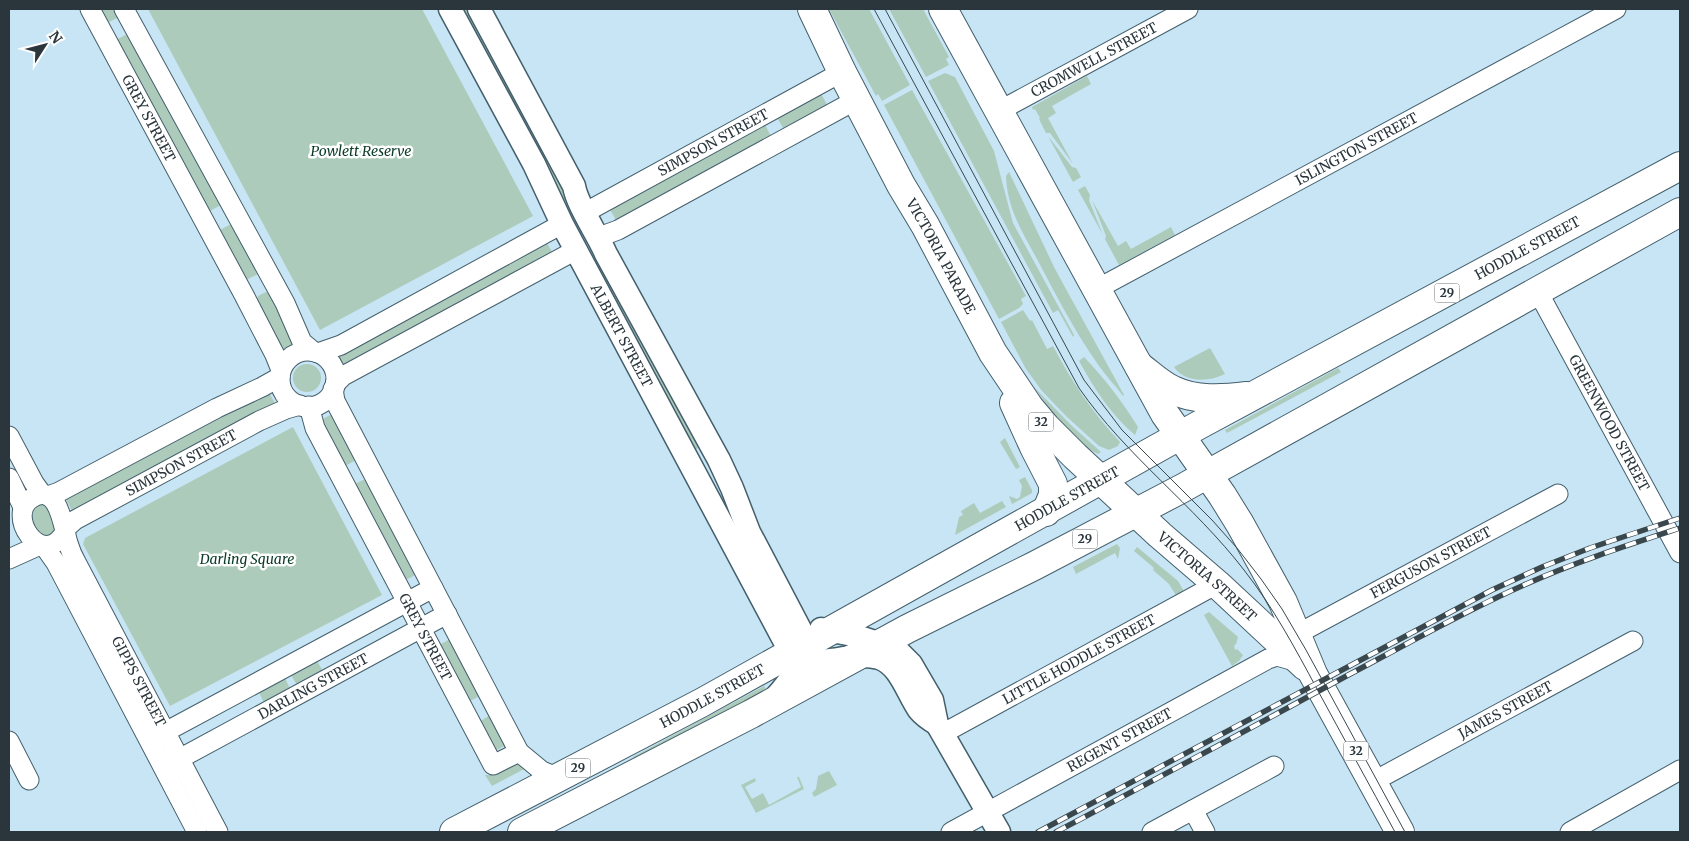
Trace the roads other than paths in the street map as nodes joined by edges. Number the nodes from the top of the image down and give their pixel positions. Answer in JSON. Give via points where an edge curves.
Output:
{"nodes":[{"id":1,"x":90,"y":9,"type":"edge"},
{"id":2,"x":124,"y":9,"type":"edge"},
{"id":3,"x":450,"y":9,"type":"edge"},
{"id":4,"x":479,"y":9,"type":"edge"},
{"id":5,"x":812,"y":9,"type":"edge"},
{"id":6,"x":943,"y":9,"type":"edge"},
{"id":7,"x":1188,"y":9,"type":"edge"},
{"id":8,"x":1616,"y":9,"type":"edge"},
{"id":9,"x":842,"y":72,"type":"junction"},
{"id":10,"x":856,"y":100,"type":"junction"},
{"id":11,"x":999,"y":112,"type":"junction"},
{"id":12,"x":1680,"y":166,"type":"edge"},
{"id":13,"x":235,"y":211,"type":"junction"},
{"id":14,"x":586,"y":212,"type":"junction"},
{"id":15,"x":1680,"y":212,"type":"edge"},
{"id":16,"x":562,"y":224,"type":"junction"},
{"id":17,"x":208,"y":226,"type":"junction"},
{"id":18,"x":599,"y":238,"type":"junction"},
{"id":19,"x":576,"y":250,"type":"junction"},
{"id":20,"x":272,"y":279,"type":"junction"},
{"id":21,"x":1098,"y":290,"type":"junction"},
{"id":22,"x":1538,"y":292,"type":"junction"},
{"id":23,"x":244,"y":295,"type":"junction"},
{"id":24,"x":316,"y":352,"type":"junction"},
{"id":25,"x":993,"y":353,"type":"junction"},
{"id":26,"x":1138,"y":366,"type":"junction"},
{"id":27,"x":280,"y":374,"type":"junction"},
{"id":28,"x":334,"y":387,"type":"junction"},
{"id":29,"x":1265,"y":391,"type":"junction"},
{"id":30,"x":304,"y":406,"type":"junction"},
{"id":31,"x":9,"y":436,"type":"edge"},
{"id":32,"x":1179,"y":437,"type":"junction"},
{"id":33,"x":712,"y":447,"type":"junction"},
{"id":34,"x":689,"y":460,"type":"junction"},
{"id":35,"x":370,"y":467,"type":"junction"},
{"id":36,"x":1208,"y":474,"type":"junction"},
{"id":37,"x":9,"y":478,"type":"edge"},
{"id":38,"x":1102,"y":480,"type":"junction"},
{"id":39,"x":343,"y":481,"type":"junction"},
{"id":40,"x":1558,"y":494,"type":"dead end"},
{"id":41,"x":45,"y":495,"type":"junction"},
{"id":42,"x":1046,"y":512,"type":"junction"},
{"id":43,"x":1136,"y":512,"type":"junction"},
{"id":44,"x":18,"y":514,"type":"edge"},
{"id":45,"x":65,"y":530,"type":"junction"},
{"id":46,"x":42,"y":545,"type":"junction"},
{"id":47,"x":1680,"y":553,"type":"edge"},
{"id":48,"x":9,"y":559,"type":"edge"},
{"id":49,"x":1217,"y":584,"type":"junction"},
{"id":50,"x":432,"y":588,"type":"junction"},
{"id":51,"x":405,"y":602,"type":"junction"},
{"id":52,"x":1283,"y":602,"type":"junction"},
{"id":53,"x":787,"y":604,"type":"junction"},
{"id":54,"x":447,"y":614,"type":"junction"},
{"id":55,"x":420,"y":629,"type":"junction"},
{"id":56,"x":1303,"y":631,"type":"junction"},
{"id":57,"x":831,"y":632,"type":"junction"},
{"id":58,"x":1633,"y":641,"type":"dead end"},
{"id":59,"x":881,"y":644,"type":"junction"},
{"id":60,"x":1283,"y":649,"type":"junction"},
{"id":61,"x":800,"y":652,"type":"junction"},
{"id":62,"x":857,"y":657,"type":"junction"},
{"id":63,"x":1313,"y":674,"type":"junction"},
{"id":64,"x":767,"y":705,"type":"junction"},
{"id":65,"x":147,"y":717,"type":"junction"},
{"id":66,"x":940,"y":729,"type":"junction"},
{"id":67,"x":156,"y":736,"type":"junction"},
{"id":68,"x":9,"y":741,"type":"edge"},
{"id":69,"x":519,"y":752,"type":"junction"},
{"id":70,"x":171,"y":763,"type":"junction"},
{"id":71,"x":1274,"y":766,"type":"dead end"},
{"id":72,"x":1680,"y":770,"type":"edge"},
{"id":73,"x":559,"y":778,"type":"junction"},
{"id":74,"x":1378,"y":779,"type":"junction"},
{"id":75,"x":29,"y":780,"type":"dead end"},
{"id":76,"x":1193,"y":810,"type":"junction"},
{"id":77,"x":988,"y":813,"type":"junction"},
{"id":78,"x":1396,"y":825,"type":"edge"},
{"id":79,"x":196,"y":832,"type":"edge"},
{"id":80,"x":218,"y":832,"type":"edge"},
{"id":81,"x":454,"y":832,"type":"edge"},
{"id":82,"x":522,"y":832,"type":"edge"},
{"id":83,"x":951,"y":832,"type":"edge"},
{"id":84,"x":999,"y":832,"type":"edge"},
{"id":85,"x":1152,"y":832,"type":"edge"},
{"id":86,"x":1205,"y":832,"type":"edge"},
{"id":87,"x":1570,"y":832,"type":"edge"}],
"edges":[{"from":1,"to":17,"type":"street","name":"GREY STREET"},
{"from":2,"to":13,"type":"street"},
{"from":3,"to":16,"type":"street","name":"ALBERT STREET","via":[[534,164]]},
{"from":4,"to":14,"type":"street","name":"ALBERT STREET"},
{"from":5,"to":9,"type":"main road","name":"VICTORIA PARADE","number":"32"},
{"from":6,"to":11,"type":"main road","number":"32"},
{"from":7,"to":11,"type":"street","name":"CROMWELL STREET"},
{"from":8,"to":21,"type":"street","name":"ISLINGTON STREET"},
{"from":9,"to":10,"type":"main road","name":"VICTORIA PARADE","number":"32"},
{"from":9,"to":14,"type":"street","name":"SIMPSON STREET"},
{"from":10,"to":18,"type":"street"},
{"from":10,"to":25,"type":"main road","name":"VICTORIA PARADE","number":"32"},
{"from":11,"to":21,"type":"main road","number":"32"},
{"from":12,"to":29,"type":"main road","name":"HODDLE STREET","number":"29"},
{"from":13,"to":17,"type":"street"},
{"from":13,"to":20,"type":"street"},
{"from":14,"to":16,"type":"street"},
{"from":14,"to":18,"type":"street","name":"ALBERT STREET"},
{"from":15,"to":22,"type":"main road","number":"29"},
{"from":16,"to":19,"type":"street","name":"ALBERT STREET"},
{"from":16,"to":24,"type":"street","via":[[341,345]]},
{"from":17,"to":23,"type":"street","name":"GREY STREET"},
{"from":18,"to":19,"type":"street"},
{"from":18,"to":33,"type":"street","name":"ALBERT STREET"},
{"from":19,"to":28,"type":"street","via":[[344,376]]},
{"from":19,"to":34,"type":"street","name":"ALBERT STREET"},
{"from":20,"to":23,"type":"street"},
{"from":20,"to":24,"type":"street","via":[[302,342]]},
{"from":21,"to":26,"type":"main road","number":"32"},
{"from":22,"to":36,"type":"main road","number":"29"},
{"from":22,"to":47,"type":"street","name":"GREENWOOD STREET"},
{"from":23,"to":27,"type":"street","name":"GREY STREET","via":[[276,356]]},
{"from":24,"to":27,"type":"street","via":[[306,351],[290,356]]},
{"from":24,"to":28,"type":"street","via":[[332,366]]},
{"from":25,"to":38,"type":"main road","name":"VICTORIA PARADE","number":"32","via":[[1038,419]]},
{"from":25,"to":42,"type":"main road","via":[[1030,440],[1053,484],[1053,495]]},
{"from":26,"to":29,"type":"main road","via":[[1167,387],[1188,395],[1227,398]]},
{"from":26,"to":32,"type":"main road","number":"32"},
{"from":27,"to":30,"type":"street","via":[[285,395]]},
{"from":27,"to":41,"type":"street","via":[[262,387],[59,492]]},
{"from":28,"to":30,"type":"street","via":[[323,402]]},
{"from":28,"to":35,"type":"street","via":[[335,401]]},
{"from":29,"to":32,"type":"main road","name":"HODDLE STREET","number":"29"},
{"from":30,"to":39,"type":"street","name":"GREY STREET"},
{"from":30,"to":45,"type":"street","name":"SIMPSON STREET","via":[[286,409],[259,421],[74,520]]},
{"from":31,"to":41,"type":"street","via":[[34,483]]},
{"from":32,"to":36,"type":"main road","name":"VICTORIA STREET","number":"32"},
{"from":32,"to":38,"type":"main road","name":"HODDLE STREET","number":"29"},
{"from":33,"to":34,"type":"street"},
{"from":33,"to":53,"type":"street","name":"ALBERT STREET","via":[[749,532]]},
{"from":34,"to":61,"type":"street","name":"ALBERT STREET","via":[[778,632]]},
{"from":35,"to":39,"type":"street"},
{"from":35,"to":50,"type":"street"},
{"from":36,"to":43,"type":"main road","number":"29"},
{"from":36,"to":52,"type":"main road","name":"VICTORIA STREET","number":"32"},
{"from":37,"to":44,"type":"street"},
{"from":38,"to":42,"type":"main road","name":"HODDLE STREET","number":"29"},
{"from":38,"to":43,"type":"main road","name":"VICTORIA STREET","number":"32"},
{"from":39,"to":51,"type":"street","name":"GREY STREET"},
{"from":40,"to":56,"type":"street","name":"FERGUSON STREET"},
{"from":41,"to":44,"type":"street","via":[[29,499]]},
{"from":41,"to":45,"type":"street","via":[[60,511]]},
{"from":42,"to":57,"type":"main road","name":"HODDLE STREET","number":"29"},
{"from":43,"to":49,"type":"main road","name":"VICTORIA STREET","number":"32"},
{"from":43,"to":59,"type":"main road","number":"29"},
{"from":44,"to":46,"type":"street","via":[[31,537]]},
{"from":45,"to":46,"type":"street","via":[[61,538],[50,546]]},
{"from":45,"to":65,"type":"street","name":"GIPPS STREET","via":[[77,564]]},
{"from":46,"to":48,"type":"street"},
{"from":46,"to":65,"type":"street","name":"GIPPS STREET","via":[[56,563]]},
{"from":49,"to":60,"type":"main road","name":"VICTORIA STREET","number":"32"},
{"from":49,"to":66,"type":"street","name":"LITTLE HODDLE STREET"},
{"from":50,"to":51,"type":"street"},
{"from":50,"to":54,"type":"street"},
{"from":51,"to":55,"type":"street","name":"GREY STREET"},
{"from":51,"to":67,"type":"street"},
{"from":52,"to":56,"type":"main road","number":"32"},
{"from":52,"to":63,"type":"main road","name":"VICTORIA STREET","number":"32"},
{"from":53,"to":57,"type":"street","name":"ALBERT STREET","via":[[805,622]]},
{"from":53,"to":61,"type":"street","name":"ALBERT STREET","via":[[800,629]]},
{"from":54,"to":55,"type":"street","name":"DARLING STREET"},
{"from":54,"to":69,"type":"street"},
{"from":55,"to":69,"type":"street","name":"GREY STREET","via":[[492,765]]},
{"from":55,"to":70,"type":"street","name":"DARLING STREET"},
{"from":56,"to":74,"type":"main road","number":"32","via":[[1369,754]]},
{"from":57,"to":59,"type":"street","name":"ALBERT STREET"},
{"from":57,"to":61,"type":"main road","name":"HODDLE STREET","number":"29"},
{"from":58,"to":74,"type":"street","name":"JAMES STREET"},
{"from":59,"to":62,"type":"main road","number":"29"},
{"from":59,"to":66,"type":"street","name":"ALBERT STREET","via":[[898,651],[911,664],[932,700]]},
{"from":60,"to":63,"type":"main road","name":"VICTORIA STREET","number":"32"},
{"from":60,"to":77,"type":"street","name":"REGENT STREET","via":[[1277,656]]},
{"from":60,"to":78,"type":"main road","number":"32","via":[[1354,774],[1368,795]]},
{"from":61,"to":62,"type":"street","via":[[812,660]]},
{"from":61,"to":64,"type":"street","via":[[791,678]]},
{"from":61,"to":73,"type":"main road","name":"HODDLE STREET","number":"29"},
{"from":62,"to":64,"type":"main road","number":"29"},
{"from":62,"to":66,"type":"street","via":[[880,658],[892,666],[918,709]]},
{"from":63,"to":78,"type":"main road","name":"VICTORIA STREET","number":"32"},
{"from":64,"to":82,"type":"main road","number":"29"},
{"from":65,"to":67,"type":"street","name":"GIPPS STREET"},
{"from":66,"to":77,"type":"street"},
{"from":67,"to":70,"type":"street","name":"GIPPS STREET"},
{"from":68,"to":75,"type":"street"},
{"from":69,"to":73,"type":"street","via":[[542,771]]},
{"from":70,"to":79,"type":"street","name":"GIPPS STREET"},
{"from":70,"to":80,"type":"street","name":"GIPPS STREET"},
{"from":71,"to":76,"type":"street"},
{"from":72,"to":87,"type":"street"},
{"from":73,"to":81,"type":"main road","name":"HODDLE STREET","number":"29"},
{"from":74,"to":78,"type":"main road","number":"32"},
{"from":76,"to":85,"type":"street"},
{"from":76,"to":86,"type":"street"},
{"from":77,"to":83,"type":"street","name":"REGENT STREET"},
{"from":77,"to":84,"type":"street"}]}
